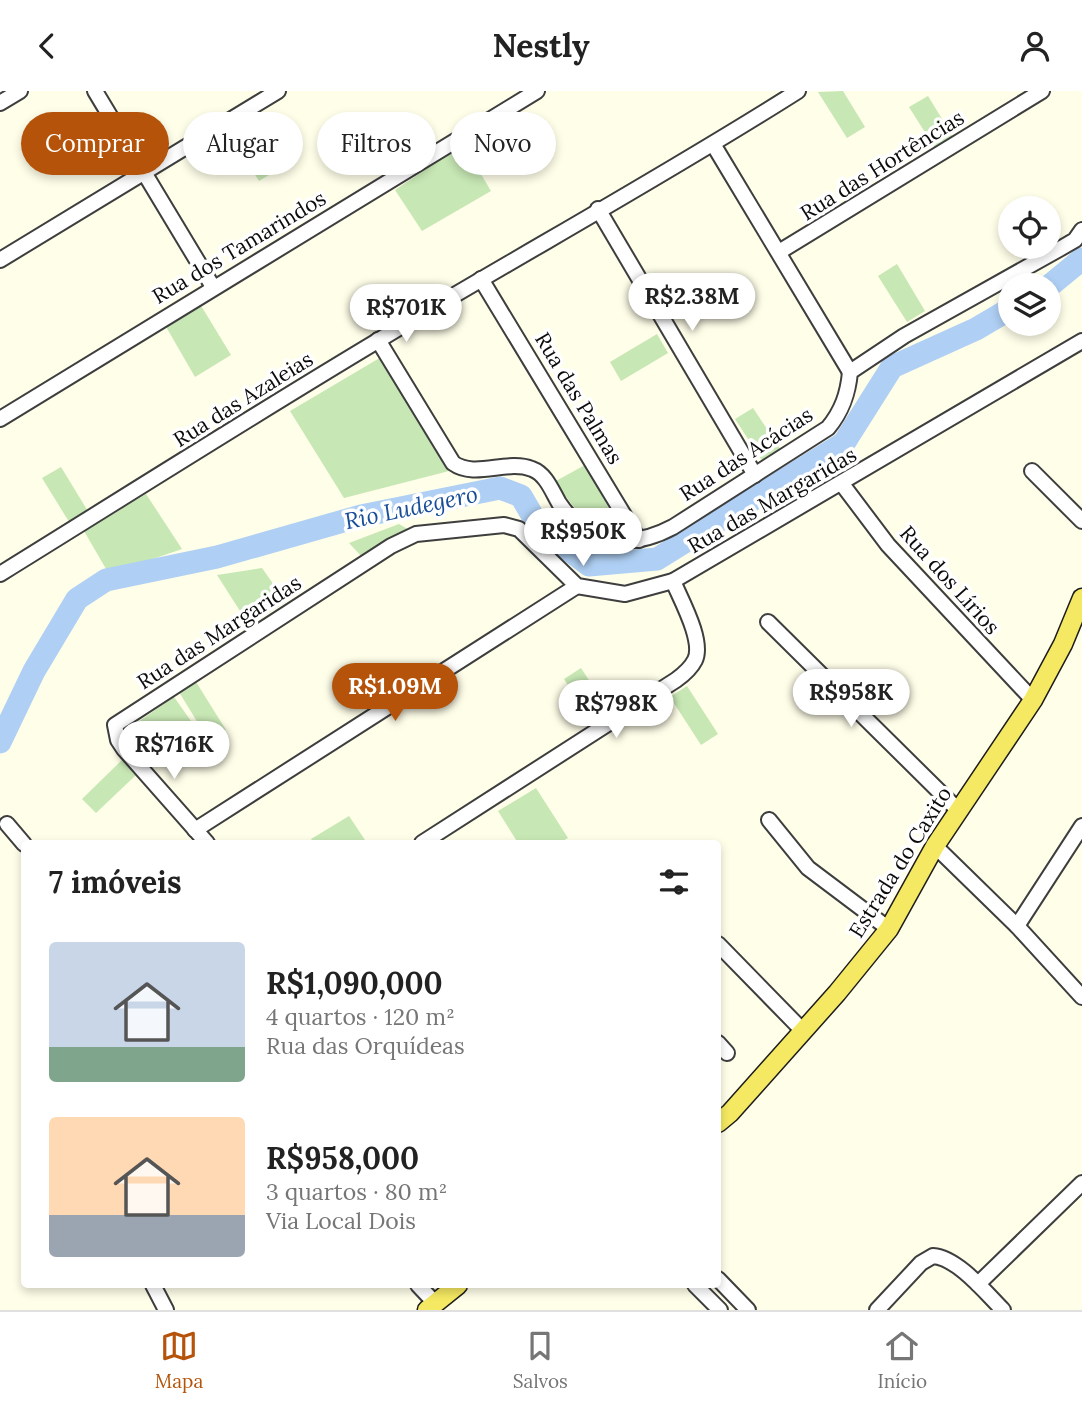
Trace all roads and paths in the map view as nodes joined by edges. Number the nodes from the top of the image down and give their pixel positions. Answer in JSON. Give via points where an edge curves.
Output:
{"nodes":[{"id":1,"x":20,"y":91,"type":"edge"},
{"id":2,"x":95,"y":91,"type":"edge"},
{"id":3,"x":278,"y":91,"type":"edge"},
{"id":4,"x":537,"y":91,"type":"edge"},
{"id":5,"x":798,"y":91,"type":"edge"},
{"id":6,"x":1042,"y":91,"type":"edge"},
{"id":7,"x":0,"y":103,"type":"edge"},
{"id":8,"x":108,"y":112,"type":"edge"},
{"id":9,"x":713,"y":145,"type":"junction"},
{"id":10,"x":169,"y":155,"type":"edge"},
{"id":11,"x":136,"y":175,"type":"edge"},
{"id":12,"x":147,"y":175,"type":"edge"},
{"id":13,"x":598,"y":209,"type":"junction"},
{"id":14,"x":1082,"y":230,"type":"edge"},
{"id":15,"x":779,"y":252,"type":"junction"},
{"id":16,"x":0,"y":260,"type":"edge"},
{"id":17,"x":481,"y":279,"type":"junction"},
{"id":18,"x":213,"y":287,"type":"junction"},
{"id":19,"x":379,"y":340,"type":"junction"},
{"id":20,"x":1082,"y":341,"type":"edge"},
{"id":21,"x":850,"y":372,"type":"junction"},
{"id":22,"x":0,"y":419,"type":"edge"},
{"id":23,"x":1032,"y":471,"type":"dead end"},
{"id":24,"x":755,"y":475,"type":"junction"},
{"id":25,"x":842,"y":484,"type":"junction"},
{"id":26,"x":1082,"y":521,"type":"edge"},
{"id":27,"x":639,"y":540,"type":"junction"},
{"id":28,"x":0,"y":574,"type":"edge"},
{"id":29,"x":673,"y":581,"type":"junction"},
{"id":30,"x":577,"y":586,"type":"junction"},
{"id":31,"x":1082,"y":598,"type":"edge"},
{"id":32,"x":768,"y":622,"type":"dead end"},
{"id":33,"x":1032,"y":700,"type":"junction"},
{"id":34,"x":958,"y":810,"type":"junction"},
{"id":35,"x":769,"y":820,"type":"dead end"},
{"id":36,"x":7,"y":824,"type":"dead end"},
{"id":37,"x":1082,"y":826,"type":"edge"},
{"id":38,"x":195,"y":830,"type":"junction"},
{"id":39,"x":21,"y":840,"type":"edge"},
{"id":40,"x":203,"y":840,"type":"edge"},
{"id":41,"x":427,"y":840,"type":"edge"},
{"id":42,"x":935,"y":846,"type":"junction"},
{"id":43,"x":1017,"y":926,"type":"junction"},
{"id":44,"x":889,"y":929,"type":"junction"},
{"id":45,"x":721,"y":947,"type":"edge"},
{"id":46,"x":1082,"y":997,"type":"edge"},
{"id":47,"x":803,"y":1031,"type":"junction"},
{"id":48,"x":721,"y":1120,"type":"edge"},
{"id":49,"x":1082,"y":1183,"type":"edge"},
{"id":50,"x":721,"y":1282,"type":"edge"},
{"id":51,"x":978,"y":1284,"type":"junction"},
{"id":52,"x":155,"y":1288,"type":"edge"},
{"id":53,"x":420,"y":1288,"type":"edge"},
{"id":54,"x":454,"y":1288,"type":"edge"},
{"id":55,"x":698,"y":1288,"type":"edge"},
{"id":56,"x":431,"y":1307,"type":"edge"},
{"id":57,"x":166,"y":1310,"type":"edge"},
{"id":58,"x":720,"y":1310,"type":"edge"},
{"id":59,"x":748,"y":1310,"type":"edge"},
{"id":60,"x":877,"y":1310,"type":"edge"},
{"id":61,"x":1003,"y":1310,"type":"edge"}],
"edges":[{"from":1,"to":7,"type":"street"},
{"from":2,"to":8,"type":"street"},
{"from":3,"to":10,"type":"street"},
{"from":4,"to":18,"type":"street","name":"Rua dos Tamarindos"},
{"from":5,"to":9,"type":"street","name":"Rua das Azaleias"},
{"from":6,"to":15,"type":"street","name":"Rua das Hortências"},
{"from":9,"to":13,"type":"street","name":"Rua das Azaleias"},
{"from":9,"to":15,"type":"street"},
{"from":11,"to":16,"type":"street"},
{"from":12,"to":18,"type":"street"},
{"from":13,"to":17,"type":"street","name":"Rua das Azaleias"},
{"from":13,"to":24,"type":"street"},
{"from":14,"to":21,"type":"street","via":[[1075,240]]},
{"from":15,"to":21,"type":"street"},
{"from":17,"to":19,"type":"street","name":"Rua das Azaleias"},
{"from":17,"to":27,"type":"street","name":"Rua das Palmas"},
{"from":18,"to":22,"type":"street","name":"Rua dos Tamarindos"},
{"from":19,"to":27,"type":"street","name":"Rua das Acácias","via":[[457,466],[532,469],[543,476],[568,516],[584,529],[612,540]]},
{"from":19,"to":28,"type":"street","name":"Rua das Azaleias"},
{"from":20,"to":25,"type":"street","name":"Rua das Margaridas"},
{"from":21,"to":24,"type":"street","name":"Rua das Acácias","via":[[844,401],[828,428]]},
{"from":23,"to":26,"type":"street"},
{"from":24,"to":27,"type":"street","name":"Rua das Acácias","via":[[673,527]]},
{"from":25,"to":29,"type":"street","name":"Rua das Margaridas"},
{"from":25,"to":33,"type":"street","name":"Rua dos Lírios","via":[[888,545]]},
{"from":29,"to":30,"type":"street","name":"Rua das Margaridas","via":[[625,594]]},
{"from":29,"to":41,"type":"street","via":[[697,644],[698,653],[687,671]]},
{"from":30,"to":38,"type":"street"},
{"from":30,"to":38,"type":"street","name":"Rua das Margaridas","via":[[512,526],[416,534],[380,553],[115,725],[124,749]]},
{"from":31,"to":33,"type":"main road","name":"Estrada do Caxito"},
{"from":32,"to":34,"type":"street"},
{"from":33,"to":34,"type":"main road","name":"Estrada do Caxito"},
{"from":34,"to":42,"type":"main road","name":"Estrada do Caxito"},
{"from":35,"to":44,"type":"street","via":[[808,868]]},
{"from":36,"to":39,"type":"street"},
{"from":37,"to":43,"type":"street"},
{"from":38,"to":40,"type":"street"},
{"from":42,"to":43,"type":"street"},
{"from":42,"to":44,"type":"main road","name":"Estrada do Caxito"},
{"from":43,"to":46,"type":"street"},
{"from":44,"to":47,"type":"main road","name":"Estrada do Caxito"},
{"from":45,"to":47,"type":"street"},
{"from":47,"to":48,"type":"main road","name":"Estrada do Caxito"},
{"from":49,"to":51,"type":"street"},
{"from":50,"to":59,"type":"street"},
{"from":51,"to":60,"type":"street","via":[[950,1261],[933,1256]]},
{"from":51,"to":61,"type":"street"},
{"from":52,"to":57,"type":"street"},
{"from":53,"to":56,"type":"street"},
{"from":54,"to":56,"type":"main road"},
{"from":55,"to":58,"type":"street"}]}
